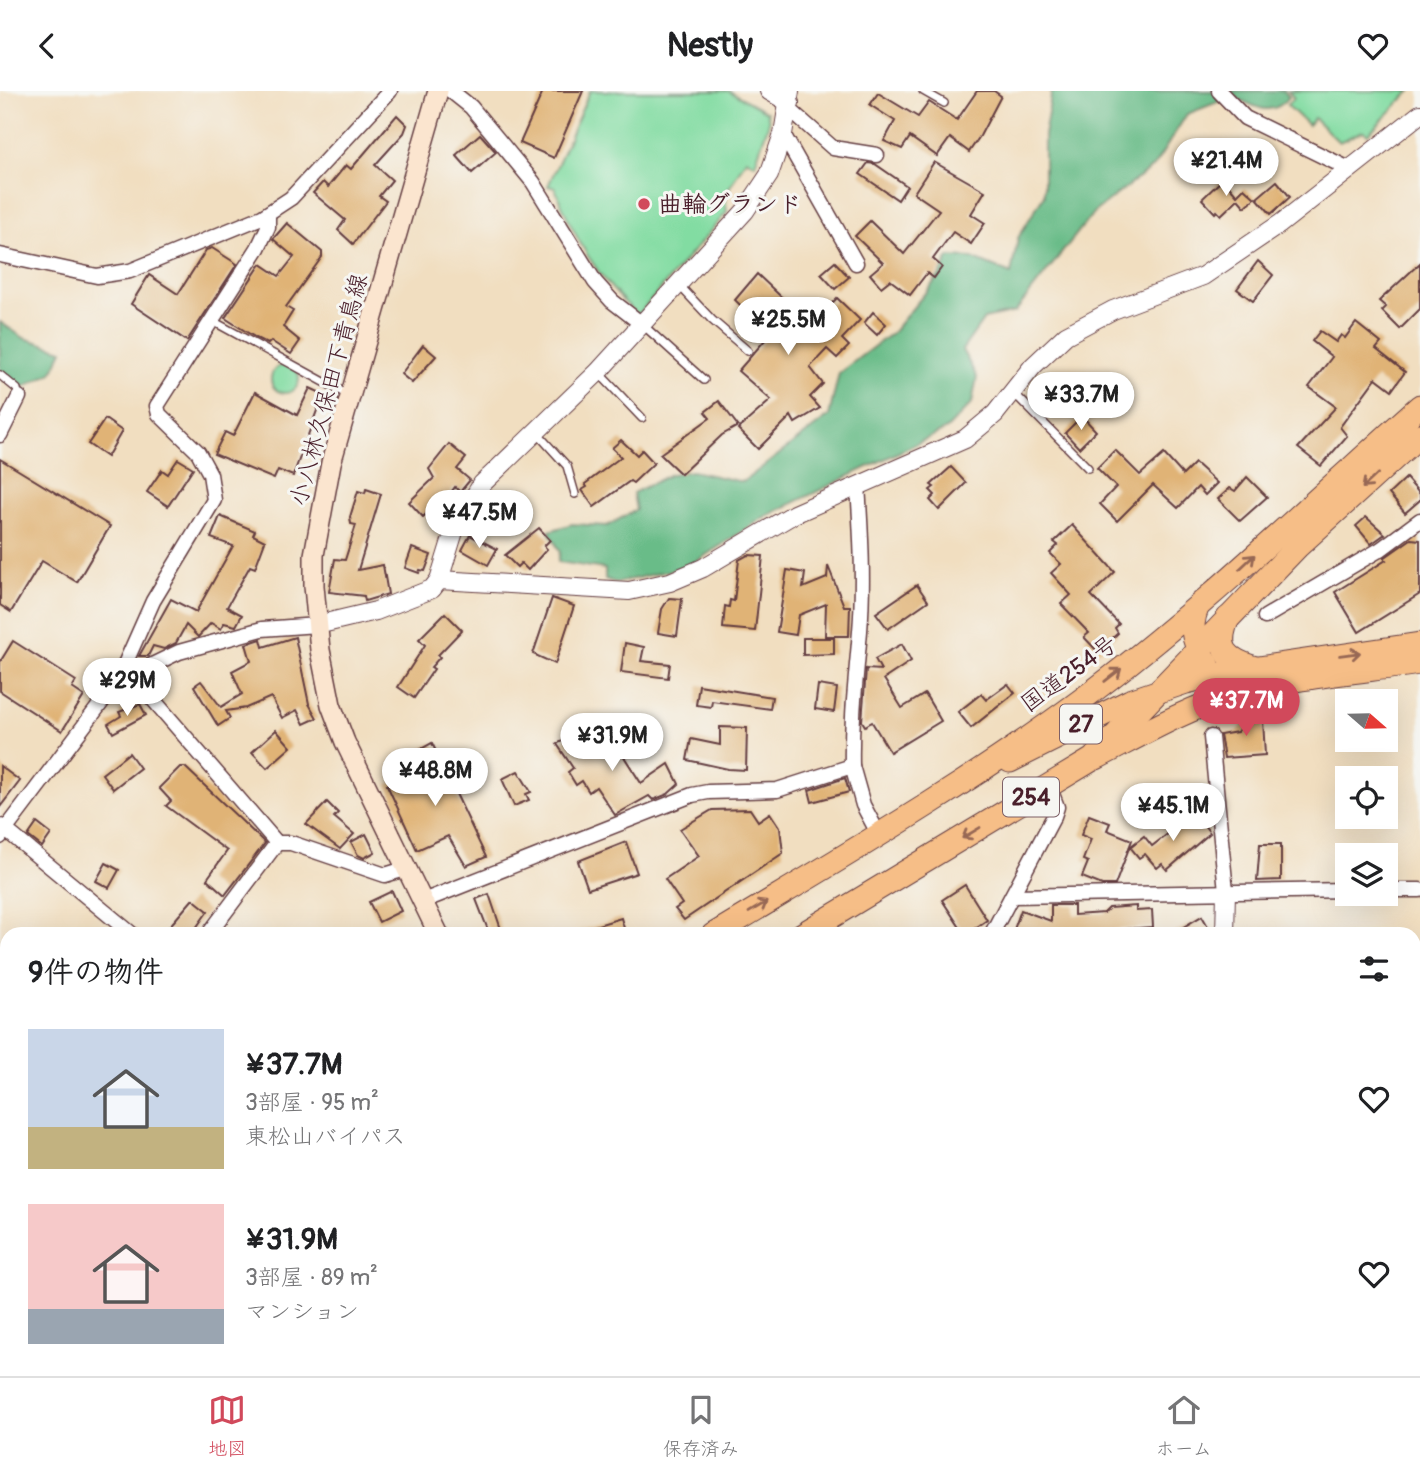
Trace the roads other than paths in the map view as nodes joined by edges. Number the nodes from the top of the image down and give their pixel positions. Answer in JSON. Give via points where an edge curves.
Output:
{"nodes":[{"id":1,"x":390,"y":91,"type":"edge"},
{"id":2,"x":438,"y":91,"type":"edge"},
{"id":3,"x":451,"y":91,"type":"edge"},
{"id":4,"x":769,"y":91,"type":"edge"},
{"id":5,"x":923,"y":91,"type":"edge"},
{"id":6,"x":1219,"y":91,"type":"edge"},
{"id":7,"x":790,"y":101,"type":"edge"},
{"id":8,"x":944,"y":103,"type":"dead end"},
{"id":9,"x":1420,"y":114,"type":"edge"},
{"id":10,"x":783,"y":134,"type":"junction"},
{"id":11,"x":877,"y":155,"type":"dead end"},
{"id":12,"x":1347,"y":168,"type":"junction"},
{"id":13,"x":268,"y":214,"type":"junction"},
{"id":14,"x":0,"y":255,"type":"edge"},
{"id":15,"x":856,"y":263,"type":"dead end"},
{"id":16,"x":679,"y":285,"type":"junction"},
{"id":17,"x":210,"y":319,"type":"junction"},
{"id":18,"x":643,"y":324,"type":"junction"},
{"id":19,"x":748,"y":351,"type":"dead end"},
{"id":20,"x":598,"y":372,"type":"junction"},
{"id":21,"x":0,"y":375,"type":"edge"},
{"id":22,"x":704,"y":380,"type":"dead end"},
{"id":23,"x":1013,"y":392,"type":"junction"},
{"id":24,"x":350,"y":396,"type":"junction"},
{"id":25,"x":19,"y":397,"type":"joint"},
{"id":26,"x":1420,"y":406,"type":"edge"},
{"id":27,"x":642,"y":418,"type":"dead end"},
{"id":28,"x":536,"y":432,"type":"junction"},
{"id":29,"x":0,"y":435,"type":"edge"},
{"id":30,"x":1420,"y":435,"type":"edge"},
{"id":31,"x":1088,"y":468,"type":"dead end"},
{"id":32,"x":858,"y":485,"type":"junction"},
{"id":33,"x":575,"y":494,"type":"dead end"},
{"id":34,"x":1420,"y":520,"type":"edge"},
{"id":35,"x":439,"y":580,"type":"junction"},
{"id":36,"x":1197,"y":608,"type":"junction"},
{"id":37,"x":1265,"y":617,"type":"dead end"},
{"id":38,"x":1228,"y":618,"type":"junction"},
{"id":39,"x":317,"y":625,"type":"junction"},
{"id":40,"x":1420,"y":644,"type":"edge"},
{"id":41,"x":1197,"y":650,"type":"junction"},
{"id":42,"x":1420,"y":663,"type":"edge"},
{"id":43,"x":132,"y":675,"type":"junction"},
{"id":44,"x":1216,"y":675,"type":"junction"},
{"id":45,"x":1259,"y":678,"type":"junction"},
{"id":46,"x":117,"y":682,"type":"junction"},
{"id":47,"x":1162,"y":689,"type":"junction"},
{"id":48,"x":1211,"y":737,"type":"dead end"},
{"id":49,"x":1093,"y":759,"type":"junction"},
{"id":50,"x":852,"y":766,"type":"junction"},
{"id":51,"x":1049,"y":786,"type":"junction"},
{"id":52,"x":917,"y":813,"type":"junction"},
{"id":53,"x":2,"y":831,"type":"edge"},
{"id":54,"x":879,"y":835,"type":"junction"},
{"id":55,"x":277,"y":843,"type":"junction"},
{"id":56,"x":405,"y":869,"type":"junction"},
{"id":57,"x":1335,"y":890,"type":"edge"},
{"id":58,"x":1398,"y":890,"type":"edge"},
{"id":59,"x":1420,"y":890,"type":"edge"},
{"id":60,"x":1226,"y":891,"type":"junction"},
{"id":61,"x":1012,"y":896,"type":"junction"},
{"id":62,"x":423,"y":901,"type":"junction"},
{"id":63,"x":123,"y":927,"type":"edge"},
{"id":64,"x":214,"y":927,"type":"edge"},
{"id":65,"x":435,"y":927,"type":"edge"},
{"id":66,"x":726,"y":927,"type":"edge"},
{"id":67,"x":814,"y":927,"type":"edge"},
{"id":68,"x":995,"y":927,"type":"edge"},
{"id":69,"x":1225,"y":927,"type":"edge"}],
"edges":[{"from":1,"to":13,"type":"street","via":[[291,198]]},
{"from":2,"to":24,"type":"main road","name":"小八林久保田下青鳥線"},
{"from":3,"to":18,"type":"street","via":[[471,107],[533,182],[595,282]]},
{"from":4,"to":7,"type":"street"},
{"from":5,"to":8,"type":"lane"},
{"from":6,"to":12,"type":"street","via":[[1245,118]]},
{"from":7,"to":10,"type":"street"},
{"from":7,"to":11,"type":"street","via":[[833,148]]},
{"from":9,"to":12,"type":"street"},
{"from":10,"to":15,"type":"street"},
{"from":10,"to":16,"type":"street","via":[[769,175],[745,211]]},
{"from":12,"to":23,"type":"street","via":[[1280,224],[1203,276],[1113,310],[1066,335]]},
{"from":13,"to":14,"type":"street","via":[[119,273],[72,273]]},
{"from":13,"to":17,"type":"street","via":[[266,234]]},
{"from":16,"to":18,"type":"street"},
{"from":16,"to":19,"type":"lane"},
{"from":17,"to":24,"type":"lane"},
{"from":17,"to":46,"type":"street","via":[[157,406],[159,414],[198,452],[210,474],[214,500],[153,601]]},
{"from":18,"to":20,"type":"street"},
{"from":18,"to":22,"type":"lane"},
{"from":20,"to":27,"type":"lane"},
{"from":20,"to":28,"type":"street"},
{"from":21,"to":25,"type":"lane","via":[[17,389]]},
{"from":23,"to":31,"type":"lane"},
{"from":23,"to":32,"type":"street","via":[[965,439]]},
{"from":24,"to":39,"type":"main road","name":"小八林久保田下青鳥線","via":[[314,555]]},
{"from":25,"to":29,"type":"street"},
{"from":36,"to":26,"type":"main road","name":"国道254号","number":"254","one_way":true},
{"from":28,"to":33,"type":"lane","via":[[567,466]]},
{"from":28,"to":35,"type":"street","via":[[482,484],[448,543]]},
{"from":30,"to":38,"type":"main road","number":"254","one_way":true,"via":[[1297,547]]},
{"from":32,"to":35,"type":"street","via":[[794,514],[703,568],[670,582],[629,591]]},
{"from":32,"to":50,"type":"street","via":[[862,562],[851,711]]},
{"from":34,"to":37,"type":"street","via":[[1381,549]]},
{"from":35,"to":39,"type":"street","via":[[416,597]]},
{"from":36,"to":41,"type":"main road","via":[[1192,620]]},
{"from":52,"to":36,"type":"main road","name":"国道254号","number":"254","one_way":true,"via":[[1078,703]]},
{"from":38,"to":41,"type":"main road","number":"254"},
{"from":38,"to":45,"type":"main road","via":[[1221,634],[1223,647]]},
{"from":39,"to":43,"type":"street","via":[[262,629],[179,652]]},
{"from":39,"to":56,"type":"main road","name":"小八林久保田下青鳥線","via":[[331,705]]},
{"from":45,"to":40,"type":"main road","number":"27","one_way":true},
{"from":41,"to":44,"type":"main road"},
{"from":41,"to":47,"type":"main road","number":"254"},
{"from":42,"to":45,"type":"main road","number":"27"},
{"from":43,"to":46,"type":"street"},
{"from":43,"to":55,"type":"street"},
{"from":44,"to":45,"type":"main road","number":"27"},
{"from":44,"to":47,"type":"main road","number":"27"},
{"from":45,"to":49,"type":"main road","number":"27"},
{"from":46,"to":53,"type":"street"},
{"from":47,"to":49,"type":"main road","number":"254"},
{"from":47,"to":52,"type":"main road","number":"27","via":[[1041,744]]},
{"from":48,"to":60,"type":"street"},
{"from":49,"to":51,"type":"main road","number":"254"},
{"from":50,"to":54,"type":"street","via":[[863,806]]},
{"from":50,"to":62,"type":"street","via":[[777,790],[692,795]]},
{"from":51,"to":61,"type":"street","via":[[1057,807]]},
{"from":51,"to":67,"type":"main road","number":"254","one_way":true},
{"from":52,"to":54,"type":"main road","name":"国道254号","number":"254"},
{"from":53,"to":63,"type":"street"},
{"from":66,"to":54,"type":"main road","name":"国道254号","number":"254","one_way":true},
{"from":55,"to":56,"type":"street","via":[[291,842],[385,875]]},
{"from":55,"to":64,"type":"street"},
{"from":56,"to":62,"type":"main road","name":"小八林久保田下青鳥線"},
{"from":57,"to":60,"type":"street"},
{"from":58,"to":59,"type":"street"},
{"from":60,"to":61,"type":"street"},
{"from":60,"to":69,"type":"street"},
{"from":61,"to":68,"type":"street"},
{"from":62,"to":65,"type":"main road","name":"小八林久保田下青鳥線"}]}
